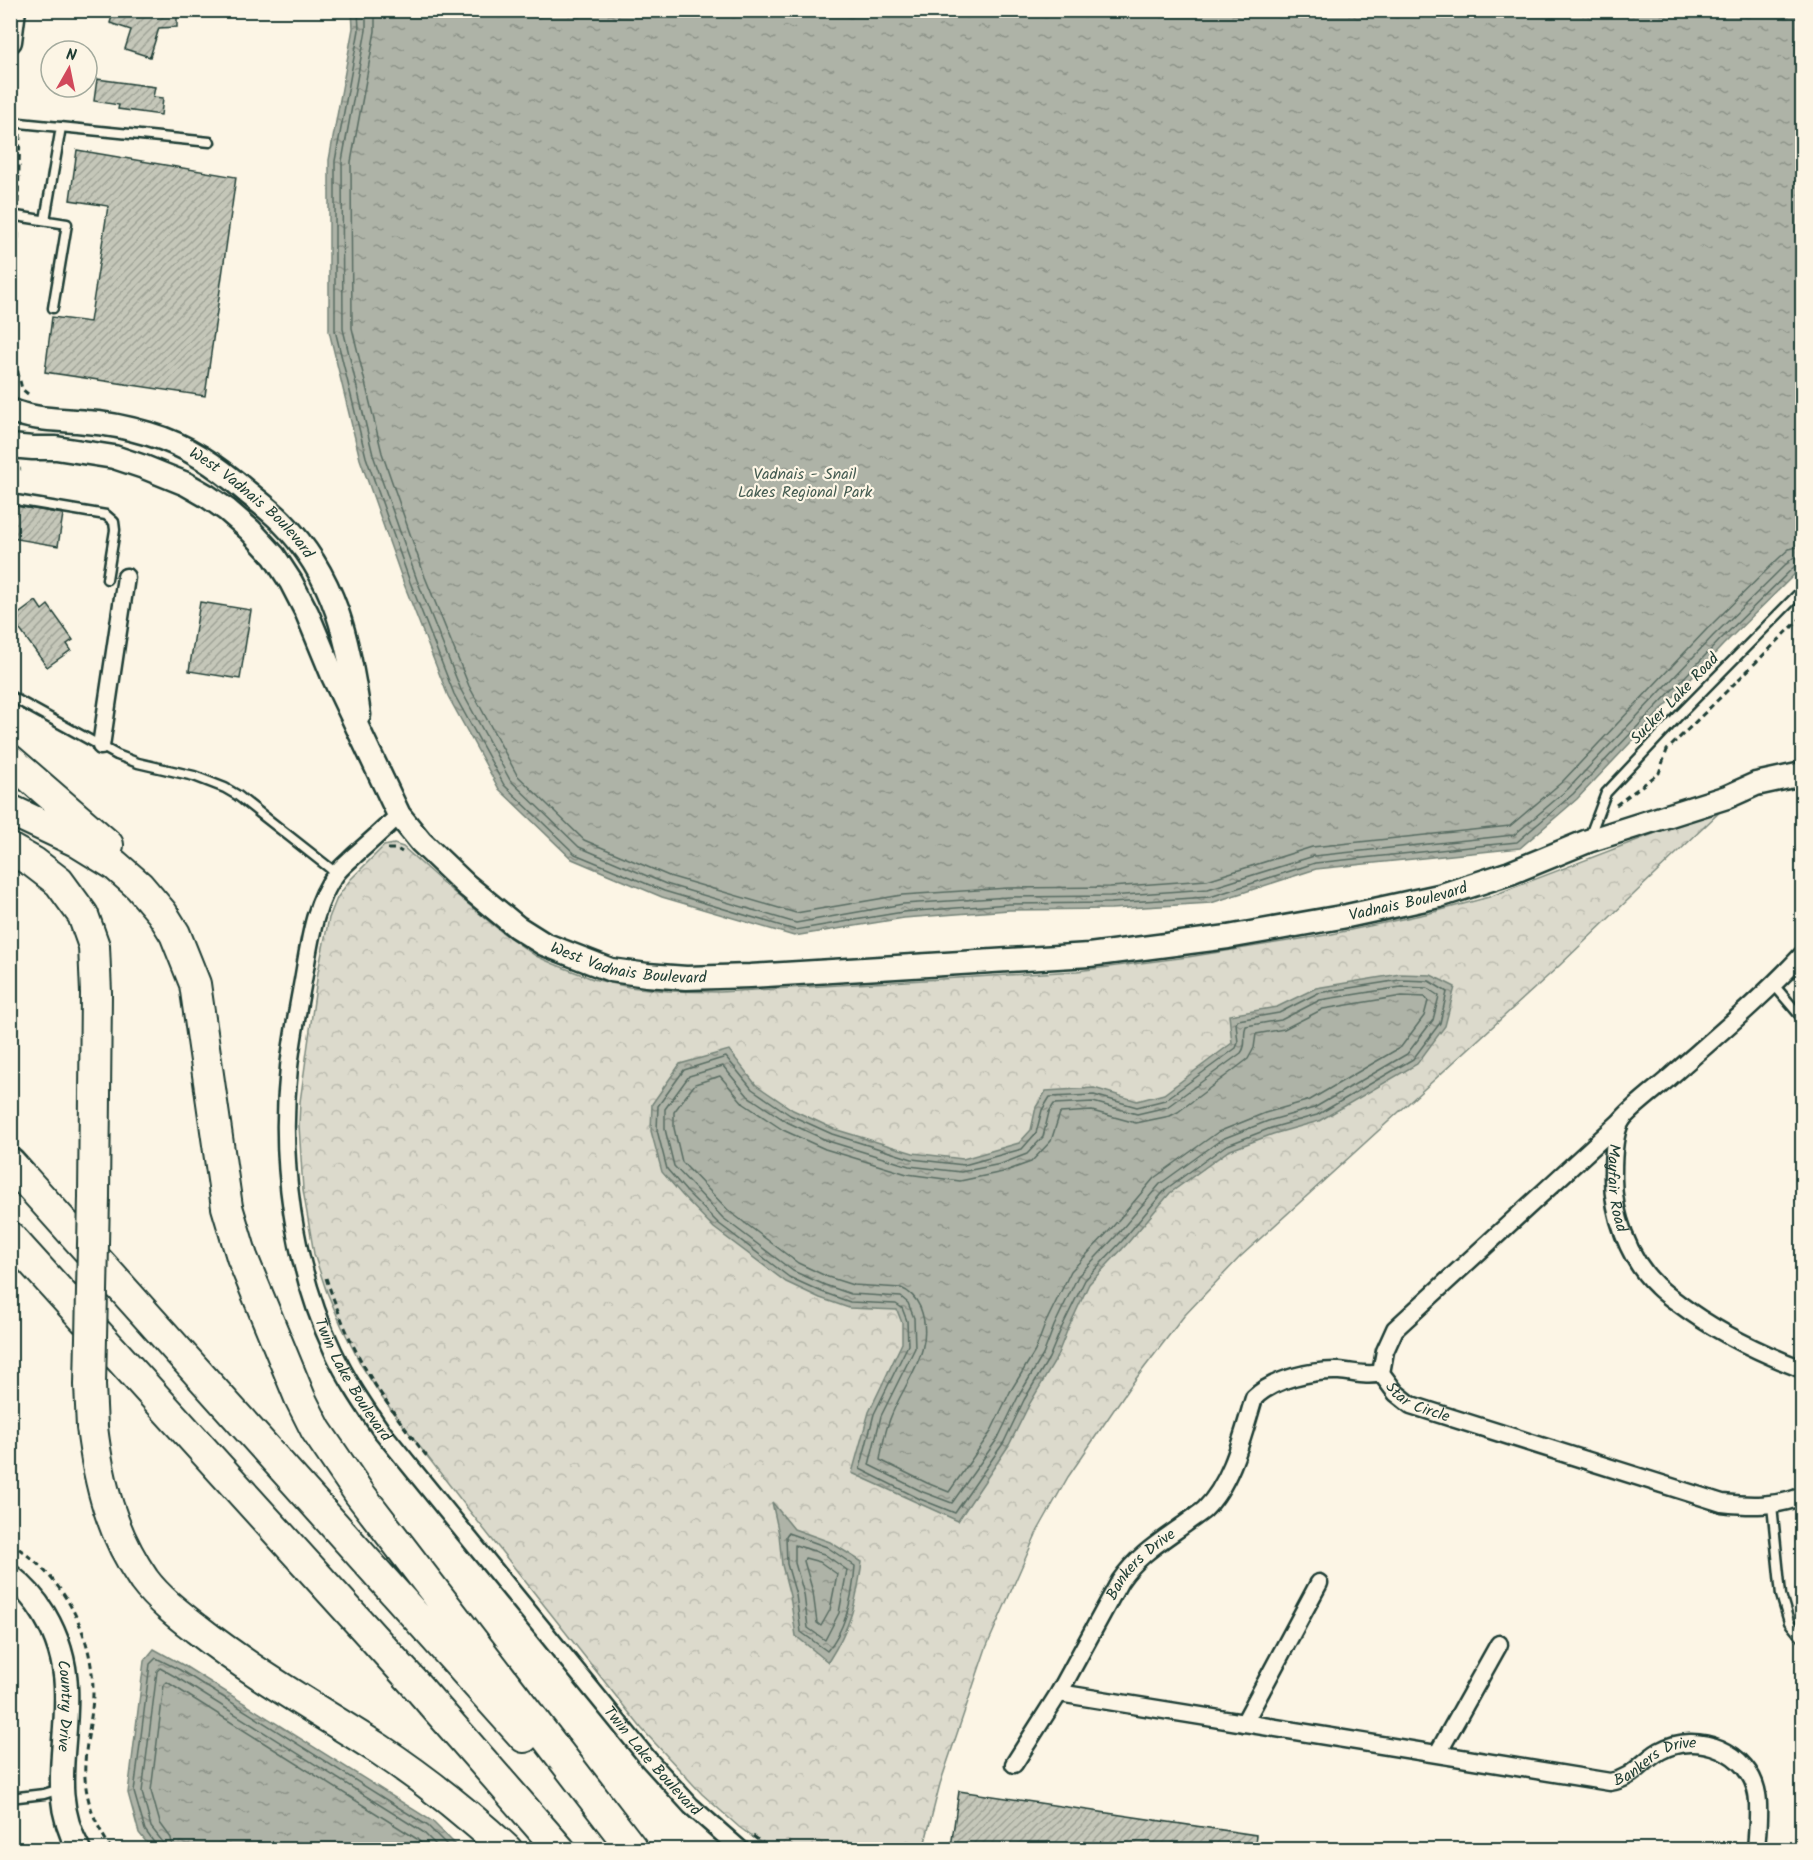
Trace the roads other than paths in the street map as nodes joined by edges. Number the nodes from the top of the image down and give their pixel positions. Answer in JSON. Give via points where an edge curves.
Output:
{"nodes":[{"id":1,"x":10,"y":122,"type":"edge"},
{"id":2,"x":60,"y":127,"type":"junction"},
{"id":3,"x":210,"y":142,"type":"dead end"},
{"id":4,"x":10,"y":215,"type":"edge"},
{"id":5,"x":45,"y":220,"type":"junction"},
{"id":6,"x":52,"y":308,"type":"dead end"},
{"id":7,"x":10,"y":410,"type":"edge"},
{"id":8,"x":10,"y":446,"type":"edge"},
{"id":9,"x":10,"y":499,"type":"edge"},
{"id":10,"x":126,"y":577,"type":"dead end"},
{"id":11,"x":107,"y":579,"type":"dead end"},
{"id":12,"x":1803,"y":590,"type":"edge"},
{"id":13,"x":10,"y":696,"type":"edge"},
{"id":14,"x":362,"y":735,"type":"junction"},
{"id":15,"x":101,"y":746,"type":"junction"},
{"id":16,"x":10,"y":760,"type":"edge"},
{"id":17,"x":1803,"y":774,"type":"edge"},
{"id":18,"x":10,"y":810,"type":"edge"},
{"id":19,"x":399,"y":815,"type":"junction"},
{"id":20,"x":1592,"y":831,"type":"junction"},
{"id":21,"x":10,"y":849,"type":"edge"},
{"id":22,"x":336,"y":873,"type":"junction"},
{"id":23,"x":176,"y":934,"type":"junction"},
{"id":24,"x":1803,"y":955,"type":"edge"},
{"id":25,"x":998,"y":962,"type":"joint"},
{"id":26,"x":1774,"y":985,"type":"junction"},
{"id":27,"x":1803,"y":1018,"type":"edge"},
{"id":28,"x":1622,"y":1120,"type":"junction"},
{"id":29,"x":10,"y":1163,"type":"edge"},
{"id":30,"x":10,"y":1237,"type":"edge"},
{"id":31,"x":1803,"y":1369,"type":"edge"},
{"id":32,"x":1381,"y":1373,"type":"junction"},
{"id":33,"x":1803,"y":1496,"type":"edge"},
{"id":34,"x":1772,"y":1504,"type":"junction"},
{"id":35,"x":10,"y":1576,"type":"edge"},
{"id":36,"x":1319,"y":1582,"type":"dead end"},
{"id":37,"x":1803,"y":1638,"type":"edge"},
{"id":38,"x":1499,"y":1644,"type":"dead end"},
{"id":39,"x":1059,"y":1693,"type":"junction"},
{"id":40,"x":1244,"y":1723,"type":"junction"},
{"id":41,"x":1438,"y":1754,"type":"junction"},
{"id":42,"x":1014,"y":1764,"type":"dead end"},
{"id":43,"x":61,"y":1789,"type":"junction"},
{"id":44,"x":10,"y":1798,"type":"edge"},
{"id":45,"x":79,"y":1850,"type":"edge"},
{"id":46,"x":507,"y":1850,"type":"edge"},
{"id":47,"x":560,"y":1850,"type":"edge"},
{"id":48,"x":624,"y":1850,"type":"edge"},
{"id":49,"x":633,"y":1850,"type":"edge"},
{"id":50,"x":741,"y":1850,"type":"edge"},
{"id":51,"x":1756,"y":1850,"type":"edge"}],
"edges":[{"from":1,"to":2,"type":"lane"},
{"from":2,"to":3,"type":"lane"},
{"from":2,"to":5,"type":"lane"},
{"from":4,"to":5,"type":"lane"},
{"from":5,"to":6,"type":"lane","via":[[67,224]]},
{"from":7,"to":14,"type":"street","name":"West Vadnais Boulevard","via":[[36,419],[96,423],[149,434],[196,453],[281,521],[324,578],[338,610]]},
{"from":8,"to":14,"type":"street","name":"West Vadnais Boulevard","via":[[114,457],[186,484],[227,510],[250,530],[291,582]]},
{"from":9,"to":11,"type":"lane","via":[[106,515],[114,522],[115,530]]},
{"from":10,"to":15,"type":"street"},
{"from":12,"to":20,"type":"lane","name":"Sucker Lake Road","via":[[1606,793]]},
{"from":13,"to":15,"type":"lane"},
{"from":14,"to":19,"type":"street","name":"West Vadnais Boulevard"},
{"from":15,"to":22,"type":"lane","via":[[138,763],[225,788]]},
{"from":16,"to":23,"type":"highway","via":[[141,877],[170,915]]},
{"from":17,"to":20,"type":"street","name":"Vadnais Boulevard"},
{"from":18,"to":23,"type":"highway","via":[[76,841],[115,865],[139,886]]},
{"from":19,"to":22,"type":"street","name":"Twin Lake Boulevard"},
{"from":19,"to":25,"type":"street","name":"West Vadnais Boulevard","via":[[466,885],[517,927],[544,944],[612,970],[686,978]]},
{"from":20,"to":25,"type":"street","name":"Vadnais Boulevard","via":[[1510,873],[1439,896],[1228,937]]},
{"from":21,"to":46,"type":"highway","bridge":true,"via":[[59,882],[83,915],[94,946],[92,1427],[103,1492],[125,1550],[146,1582],[214,1643],[436,1789]]},
{"from":22,"to":50,"type":"street","name":"Twin Lake Boulevard","via":[[320,904],[310,943],[289,1066],[285,1148],[303,1264],[333,1351],[380,1429],[593,1693],[691,1806]]},
{"from":23,"to":49,"type":"highway","via":[[195,984],[227,1207],[242,1257],[300,1398],[316,1430],[359,1493]]},
{"from":24,"to":26,"type":"street","name":"Mayfair Road"},
{"from":26,"to":27,"type":"lane"},
{"from":26,"to":28,"type":"street","name":"Mayfair Road"},
{"from":28,"to":31,"type":"street","name":"Mayfair Road","via":[[1613,1157],[1613,1186],[1620,1223],[1639,1264],[1656,1286],[1691,1313],[1739,1341]]},
{"from":28,"to":32,"type":"street","name":"Star Circle","via":[[1395,1329]]},
{"from":29,"to":48,"type":"highway"},
{"from":30,"to":47,"type":"highway","via":[[416,1685]]},
{"from":32,"to":34,"type":"street","name":"Star Circle","via":[[1411,1405],[1722,1503]]},
{"from":32,"to":39,"type":"street","name":"Bankers Drive","via":[[1370,1376],[1319,1371],[1262,1390],[1254,1398],[1220,1489],[1204,1510],[1131,1565]]},
{"from":33,"to":34,"type":"street","name":"Star Circle"},
{"from":34,"to":37,"type":"lane","via":[[1781,1595],[1790,1622]]},
{"from":35,"to":43,"type":"street","name":"Country Drive","via":[[38,1604],[53,1629],[63,1659],[66,1688]]},
{"from":36,"to":40,"type":"street"},
{"from":38,"to":41,"type":"street"},
{"from":39,"to":40,"type":"street","name":"Bankers Drive"},
{"from":39,"to":42,"type":"street"},
{"from":40,"to":41,"type":"street","name":"Bankers Drive"},
{"from":41,"to":51,"type":"street","name":"Bankers Drive","via":[[1610,1782],[1622,1780],[1660,1751],[1676,1744],[1713,1745],[1741,1764],[1758,1795]]},
{"from":43,"to":44,"type":"lane"},
{"from":43,"to":45,"type":"street","name":"Country Drive","via":[[64,1813]]}]}
